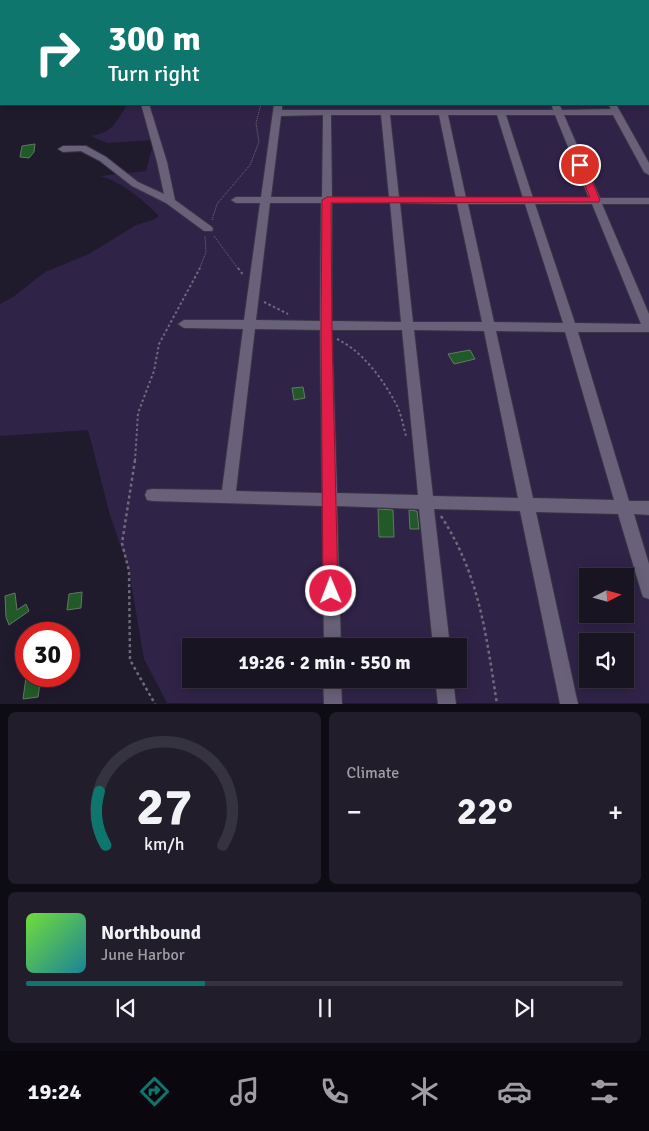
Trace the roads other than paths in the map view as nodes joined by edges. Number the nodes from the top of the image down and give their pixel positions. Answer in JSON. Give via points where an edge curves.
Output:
{"nodes":[{"id":1,"x":145,"y":105,"type":"edge"},
{"id":2,"x":278,"y":108,"type":"edge"},
{"id":3,"x":556,"y":108,"type":"edge"},
{"id":4,"x":614,"y":108,"type":"edge"},
{"id":5,"x":500,"y":111,"type":"junction"},
{"id":6,"x":327,"y":112,"type":"junction"},
{"id":7,"x":385,"y":112,"type":"junction"},
{"id":8,"x":443,"y":112,"type":"junction"},
{"id":9,"x":63,"y":149,"type":"dead end"},
{"id":10,"x":649,"y":172,"type":"edge"},
{"id":11,"x":236,"y":200,"type":"dead end"},
{"id":12,"x":266,"y":200,"type":"junction"},
{"id":13,"x":327,"y":200,"type":"junction"},
{"id":14,"x":394,"y":200,"type":"junction"},
{"id":15,"x":462,"y":200,"type":"junction"},
{"id":16,"x":529,"y":200,"type":"junction"},
{"id":17,"x":595,"y":200,"type":"junction"},
{"id":18,"x":170,"y":201,"type":"junction"},
{"id":19,"x":649,"y":201,"type":"edge"},
{"id":20,"x":208,"y":229,"type":"road end"},
{"id":21,"x":184,"y":324,"type":"dead end"},
{"id":22,"x":250,"y":325,"type":"junction"},
{"id":23,"x":407,"y":326,"type":"junction"},
{"id":24,"x":489,"y":327,"type":"junction"},
{"id":25,"x":570,"y":327,"type":"junction"},
{"id":26,"x":649,"y":328,"type":"edge"},
{"id":27,"x":326,"y":329,"type":"junction"},
{"id":28,"x":152,"y":495,"type":"dead end"},
{"id":29,"x":228,"y":497,"type":"junction"},
{"id":30,"x":329,"y":500,"type":"junction"},
{"id":31,"x":428,"y":502,"type":"junction"},
{"id":32,"x":527,"y":505,"type":"junction"},
{"id":33,"x":624,"y":508,"type":"junction"},
{"id":34,"x":649,"y":508,"type":"edge"},
{"id":35,"x":649,"y":591,"type":"edge"},
{"id":36,"x":332,"y":638,"type":"edge"},
{"id":37,"x":440,"y":638,"type":"edge"},
{"id":38,"x":332,"y":688,"type":"edge"},
{"id":39,"x":445,"y":688,"type":"edge"},
{"id":40,"x":333,"y":704,"type":"edge"},
{"id":41,"x":447,"y":704,"type":"edge"},
{"id":42,"x":569,"y":704,"type":"edge"}],
"edges":[{"from":1,"to":18,"type":"street"},
{"from":2,"to":6,"type":"street"},
{"from":2,"to":12,"type":"street"},
{"from":3,"to":4,"type":"street"},
{"from":3,"to":5,"type":"street"},
{"from":3,"to":17,"type":"street"},
{"from":4,"to":10,"type":"street"},
{"from":5,"to":8,"type":"street"},
{"from":5,"to":16,"type":"street"},
{"from":6,"to":7,"type":"street"},
{"from":6,"to":13,"type":"street"},
{"from":7,"to":8,"type":"street"},
{"from":7,"to":14,"type":"street"},
{"from":8,"to":15,"type":"street"},
{"from":9,"to":18,"type":"street","via":[[83,148],[135,184]]},
{"from":11,"to":12,"type":"street"},
{"from":12,"to":13,"type":"street"},
{"from":12,"to":22,"type":"street"},
{"from":13,"to":14,"type":"street"},
{"from":13,"to":27,"type":"street"},
{"from":14,"to":15,"type":"street"},
{"from":14,"to":23,"type":"street"},
{"from":15,"to":16,"type":"street"},
{"from":15,"to":24,"type":"street"},
{"from":16,"to":17,"type":"street"},
{"from":16,"to":25,"type":"street"},
{"from":17,"to":19,"type":"street"},
{"from":17,"to":26,"type":"street"},
{"from":18,"to":20,"type":"street"},
{"from":21,"to":22,"type":"street"},
{"from":22,"to":27,"type":"street","via":[[311,325]]},
{"from":22,"to":29,"type":"street"},
{"from":23,"to":24,"type":"street"},
{"from":23,"to":27,"type":"street"},
{"from":23,"to":31,"type":"street"},
{"from":24,"to":25,"type":"street"},
{"from":24,"to":32,"type":"street"},
{"from":25,"to":26,"type":"street"},
{"from":25,"to":33,"type":"street"},
{"from":27,"to":30,"type":"street"},
{"from":28,"to":29,"type":"street"},
{"from":29,"to":30,"type":"street"},
{"from":30,"to":31,"type":"street"},
{"from":30,"to":36,"type":"street"},
{"from":31,"to":32,"type":"street"},
{"from":31,"to":37,"type":"street"},
{"from":32,"to":33,"type":"street"},
{"from":32,"to":42,"type":"street"},
{"from":33,"to":34,"type":"street"},
{"from":33,"to":35,"type":"street"},
{"from":38,"to":40,"type":"street"},
{"from":39,"to":41,"type":"street"}]}
